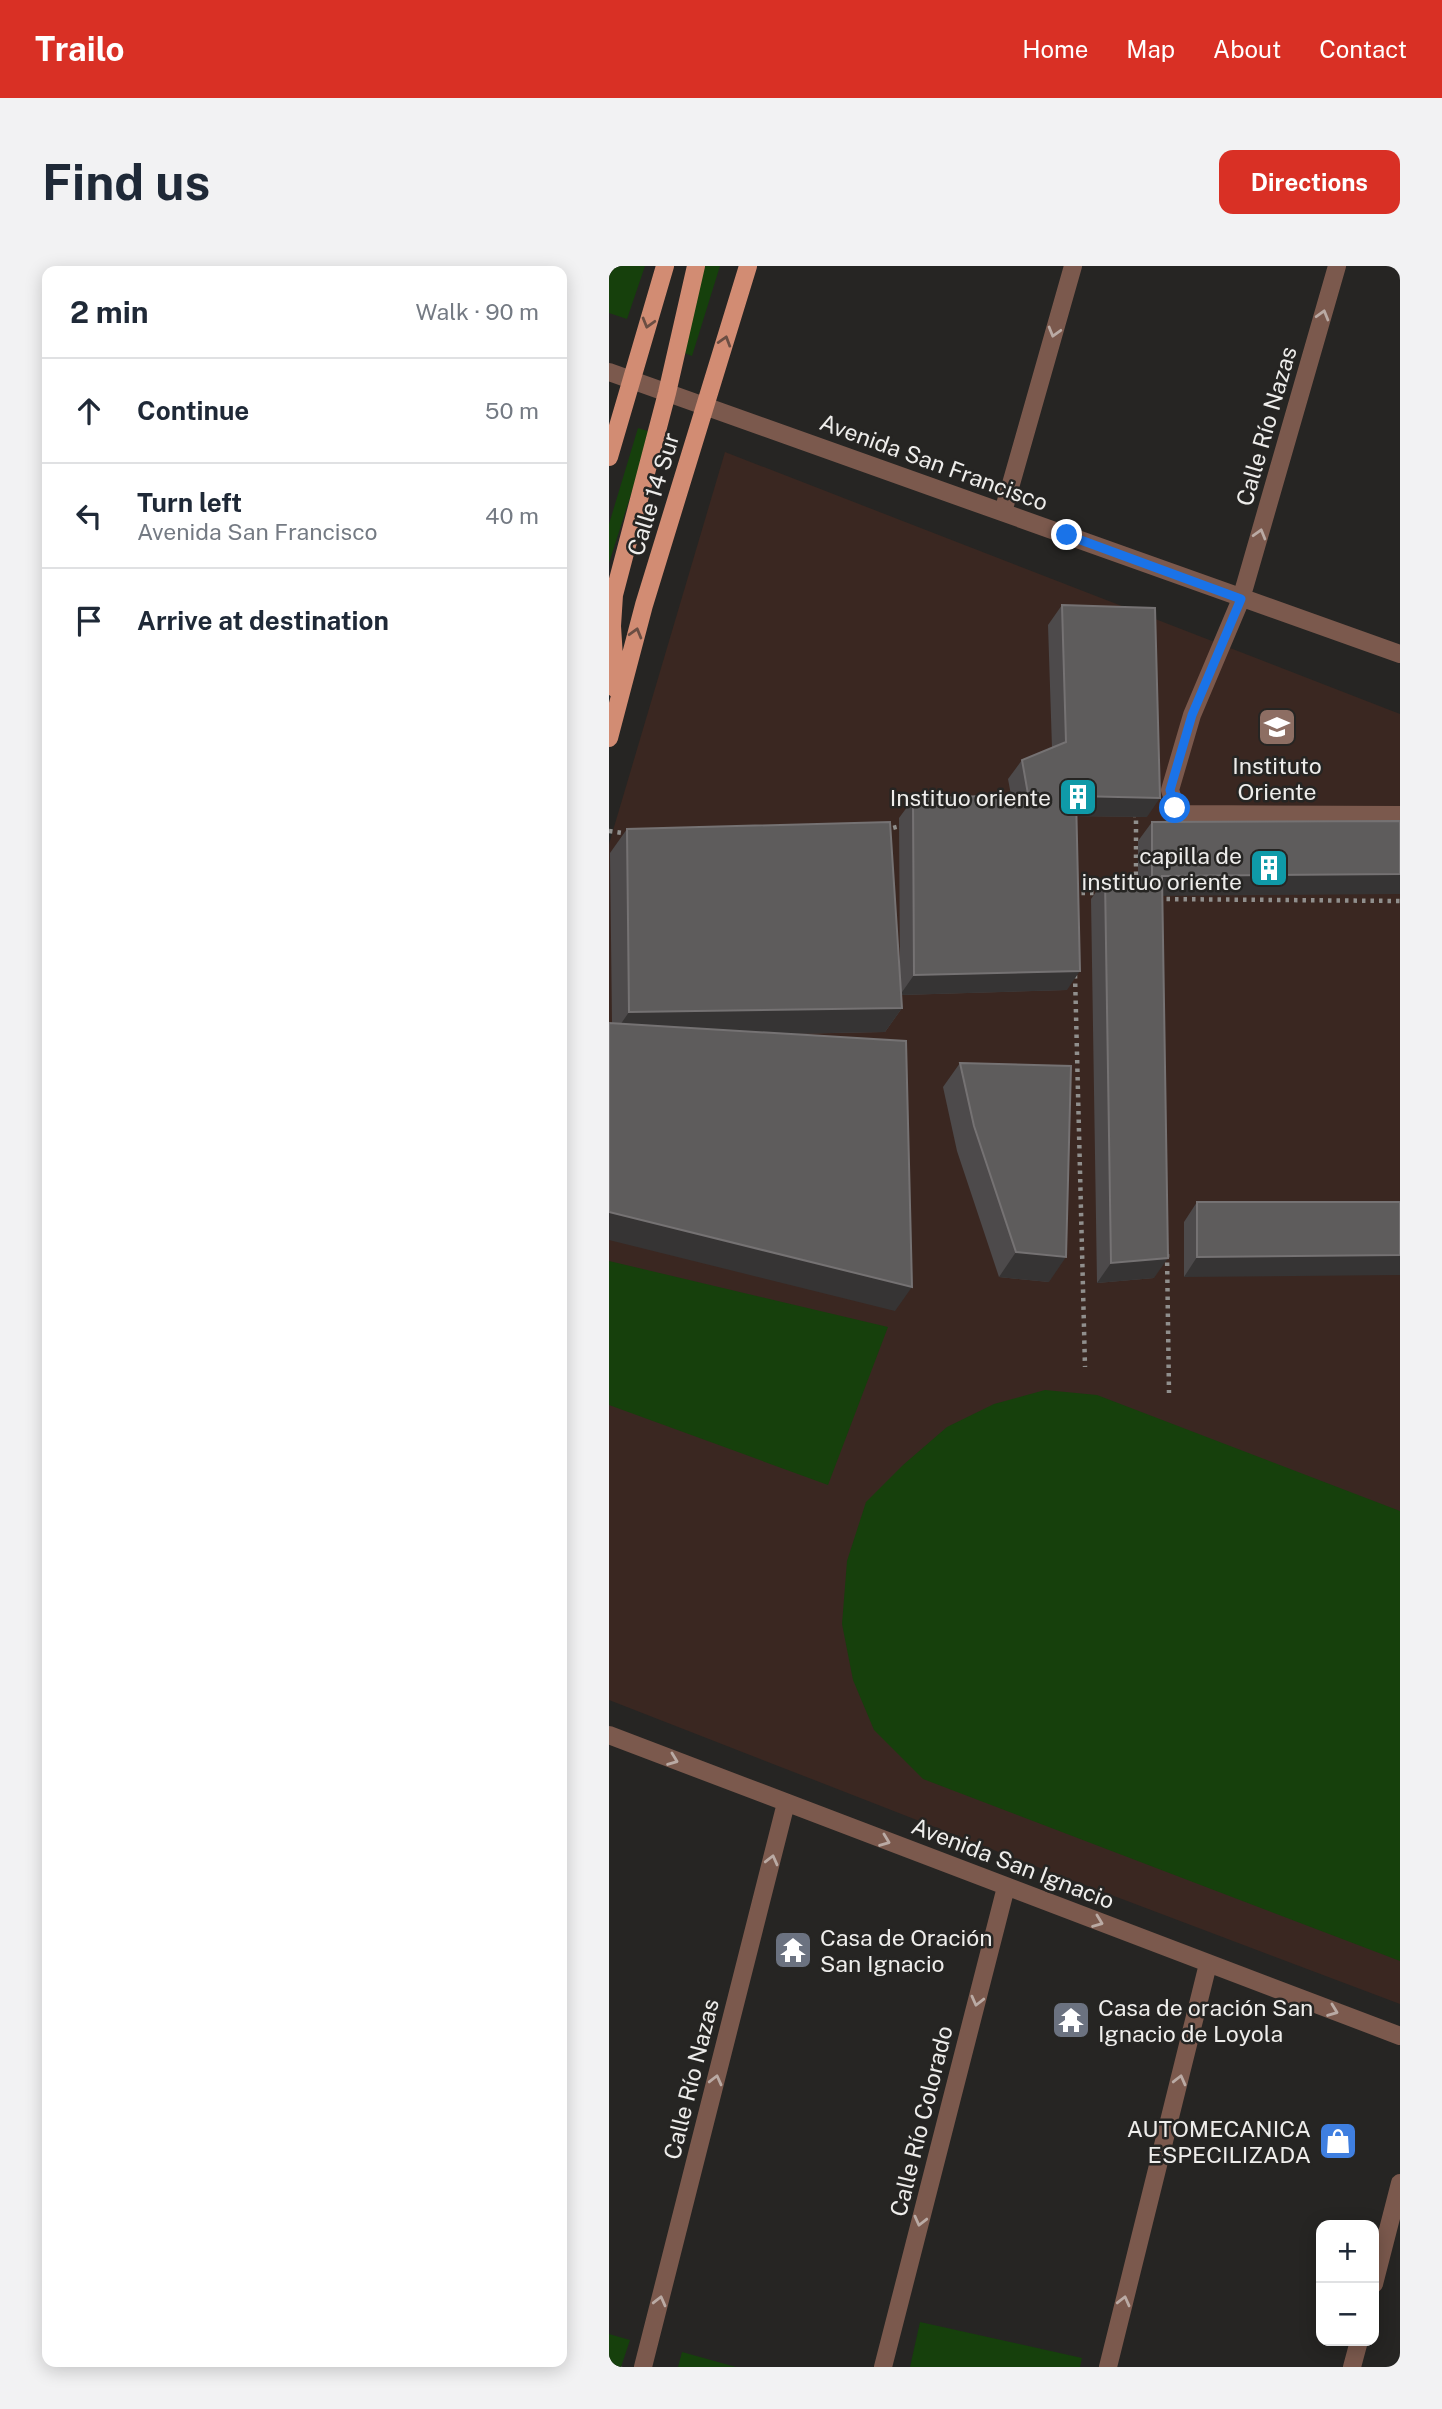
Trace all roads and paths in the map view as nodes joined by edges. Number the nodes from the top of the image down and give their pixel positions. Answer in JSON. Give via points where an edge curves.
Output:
{"nodes":[{"id":1,"x":665,"y":266,"type":"edge"},
{"id":2,"x":696,"y":266,"type":"edge"},
{"id":3,"x":748,"y":266,"type":"edge"},
{"id":4,"x":1073,"y":266,"type":"edge"},
{"id":5,"x":1337,"y":266,"type":"edge"},
{"id":6,"x":609,"y":372,"type":"edge"},
{"id":7,"x":631,"y":381,"type":"junction"},
{"id":8,"x":667,"y":393,"type":"junction"},
{"id":9,"x":705,"y":407,"type":"junction"},
{"id":10,"x":609,"y":457,"type":"edge"},
{"id":11,"x":1003,"y":512,"type":"junction"},
{"id":12,"x":1241,"y":599,"type":"junction"},
{"id":13,"x":1400,"y":654,"type":"edge"},
{"id":14,"x":618,"y":699,"type":"junction"},
{"id":15,"x":609,"y":738,"type":"edge"},
{"id":16,"x":1123,"y":815,"type":"edge"},
{"id":17,"x":1400,"y":815,"type":"edge"},
{"id":18,"x":908,"y":824,"type":"dead end"},
{"id":19,"x":609,"y":831,"type":"edge"},
{"id":20,"x":882,"y":831,"type":"edge"},
{"id":21,"x":635,"y":835,"type":"edge"},
{"id":22,"x":1066,"y":893,"type":"edge"},
{"id":23,"x":1111,"y":893,"type":"edge"},
{"id":24,"x":1136,"y":893,"type":"edge"},
{"id":25,"x":1149,"y":897,"type":"edge"},
{"id":26,"x":1400,"y":901,"type":"edge"},
{"id":27,"x":1075,"y":963,"type":"edge"},
{"id":28,"x":1167,"y":1243,"type":"edge"},
{"id":29,"x":1085,"y":1367,"type":"dead end"},
{"id":30,"x":1170,"y":1393,"type":"dead end"},
{"id":31,"x":609,"y":1735,"type":"edge"},
{"id":32,"x":786,"y":1803,"type":"junction"},
{"id":33,"x":1006,"y":1887,"type":"junction"},
{"id":34,"x":1209,"y":1964,"type":"junction"},
{"id":35,"x":1400,"y":2036,"type":"edge"},
{"id":36,"x":1400,"y":2183,"type":"edge"},
{"id":37,"x":1374,"y":2283,"type":"edge"},
{"id":38,"x":1358,"y":2346,"type":"edge"},
{"id":39,"x":643,"y":2367,"type":"edge"},
{"id":40,"x":883,"y":2367,"type":"edge"},
{"id":41,"x":1108,"y":2367,"type":"edge"},
{"id":42,"x":1352,"y":2367,"type":"edge"}],
"edges":[{"from":1,"to":7,"type":"main road","one_way":true},
{"from":2,"to":8,"type":"main road"},
{"from":9,"to":3,"type":"main road","name":"Calle 14 Sur","one_way":true},
{"from":4,"to":11,"type":"street","one_way":true},
{"from":12,"to":5,"type":"street","name":"Calle Río Nazas","one_way":true},
{"from":6,"to":7,"type":"street","name":"Avenida San Francisco"},
{"from":7,"to":8,"type":"street","name":"Avenida San Francisco"},
{"from":7,"to":10,"type":"main road"},
{"from":8,"to":9,"type":"street","name":"Avenida San Francisco"},
{"from":8,"to":14,"type":"main road","via":[[614,594]]},
{"from":9,"to":11,"type":"street","name":"Avenida San Francisco"},
{"from":14,"to":9,"type":"main road","name":"Calle 14 Sur","one_way":true},
{"from":11,"to":12,"type":"street","name":"Avenida San Francisco"},
{"from":12,"to":13,"type":"street","name":"Avenida San Francisco"},
{"from":12,"to":17,"type":"street","name":"Calle Río Nazas","via":[[1192,715],[1170,790],[1175,808],[1187,814]]},
{"from":14,"to":15,"type":"main road","name":"Calle 14 Sur"},
{"from":16,"to":24,"type":"path","via":[[1136,815]]},
{"from":18,"to":20,"type":"path"},
{"from":19,"to":21,"type":"path"},
{"from":22,"to":23,"type":"path"},
{"from":25,"to":26,"type":"path"},
{"from":27,"to":29,"type":"path"},
{"from":28,"to":30,"type":"path"},
{"from":31,"to":32,"type":"street","name":"Avenida San Ignacio","one_way":true},
{"from":32,"to":33,"type":"street","name":"Avenida San Ignacio","one_way":true},
{"from":39,"to":32,"type":"street","name":"Calle Río Nazas","one_way":true},
{"from":33,"to":34,"type":"street","name":"Avenida San Ignacio","one_way":true},
{"from":33,"to":40,"type":"street","name":"Calle Río Colorado","one_way":true},
{"from":34,"to":35,"type":"street","name":"Avenida San Ignacio","one_way":true},
{"from":41,"to":34,"type":"street","one_way":true},
{"from":36,"to":37,"type":"street"},
{"from":38,"to":42,"type":"street"}]}
